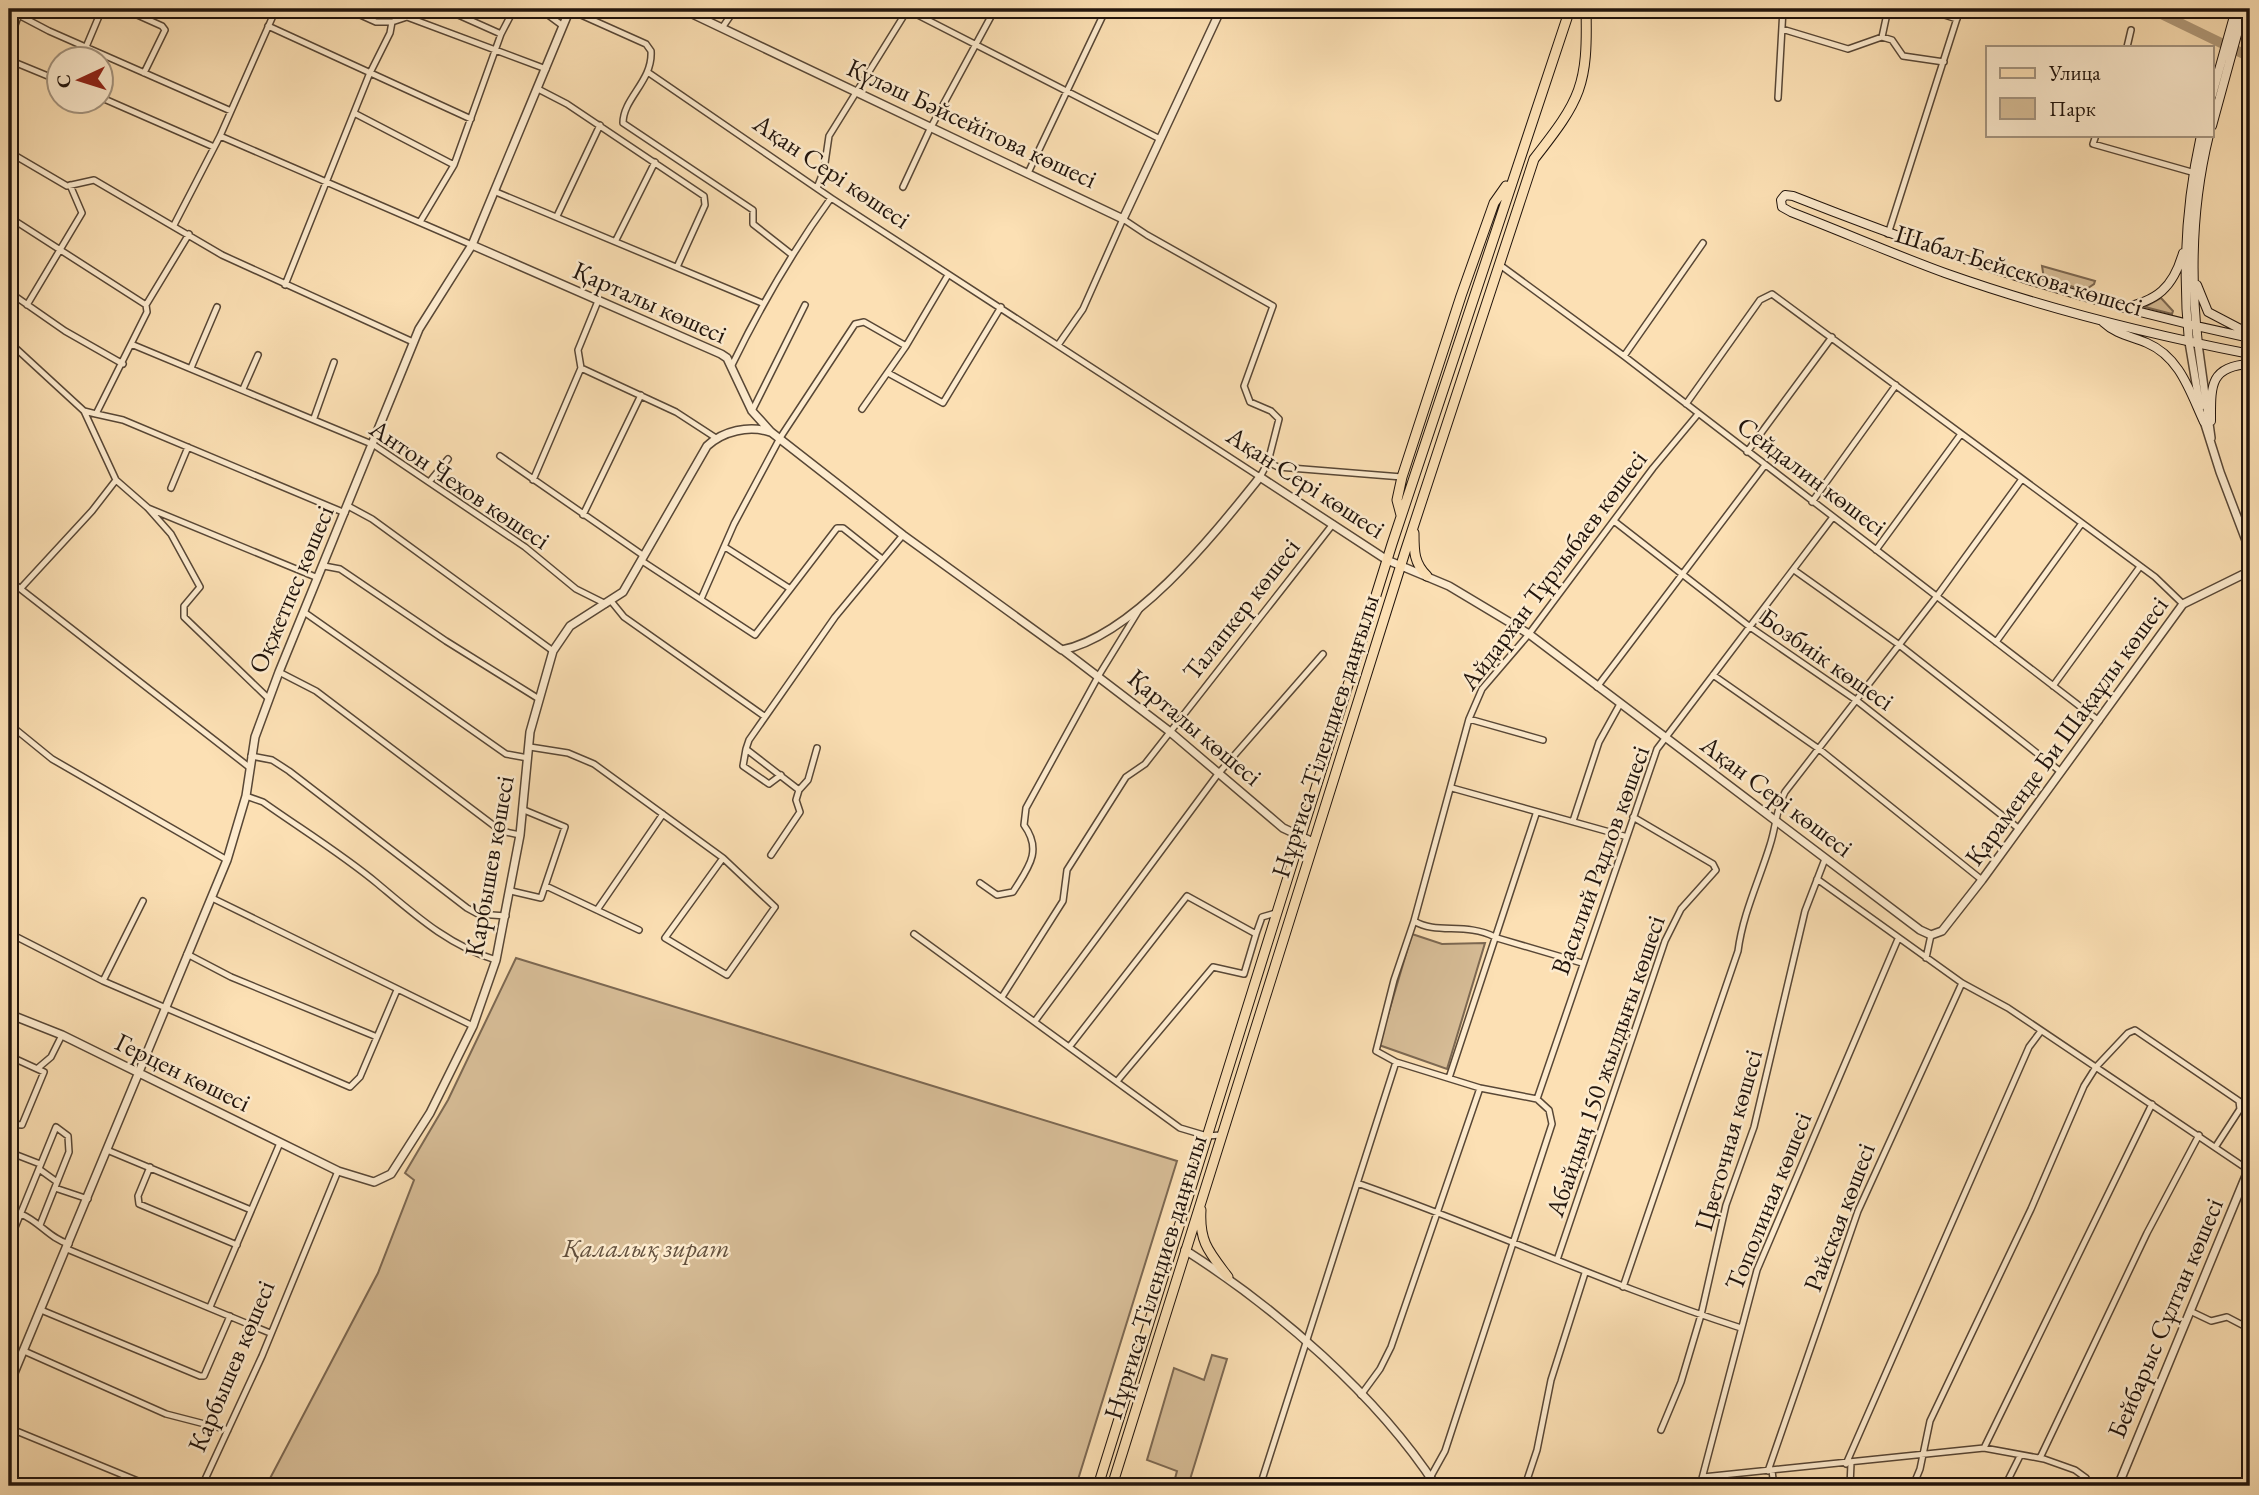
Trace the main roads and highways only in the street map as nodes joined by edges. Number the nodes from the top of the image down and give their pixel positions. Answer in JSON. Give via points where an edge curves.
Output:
{"nodes":[{"id":1,"x":1570,"y":9,"type":"edge"},
{"id":2,"x":1586,"y":9,"type":"edge"},
{"id":3,"x":2236,"y":9,"type":"edge"},
{"id":4,"x":2244,"y":9,"type":"edge"},
{"id":5,"x":2232,"y":35,"type":"junction"},
{"id":6,"x":2226,"y":57,"type":"junction"},
{"id":7,"x":2214,"y":90,"type":"edge"},
{"id":8,"x":2214,"y":116,"type":"edge"},
{"id":9,"x":2201,"y":136,"type":"edge"},
{"id":10,"x":2209,"y":136,"type":"edge"},
{"id":11,"x":1521,"y":155,"type":"junction"},
{"id":12,"x":1534,"y":159,"type":"junction"},
{"id":13,"x":2197,"y":173,"type":"junction"},
{"id":14,"x":1513,"y":175,"type":"junction"},
{"id":15,"x":2186,"y":243,"type":"junction"},
{"id":16,"x":2194,"y":274,"type":"junction"},
{"id":17,"x":2119,"y":308,"type":"junction"},
{"id":18,"x":2101,"y":320,"type":"junction"},
{"id":19,"x":2191,"y":326,"type":"junction"},
{"id":20,"x":1461,"y":334,"type":"junction"},
{"id":21,"x":2250,"y":336,"type":"edge"},
{"id":22,"x":1475,"y":341,"type":"junction"},
{"id":23,"x":2193,"y":343,"type":"junction"},
{"id":24,"x":2250,"y":354,"type":"edge"},
{"id":25,"x":2250,"y":364,"type":"edge"},
{"id":26,"x":1426,"y":439,"type":"junction"},
{"id":27,"x":1407,"y":460,"type":"junction"},
{"id":28,"x":1401,"y":515,"type":"junction"},
{"id":29,"x":1415,"y":523,"type":"junction"},
{"id":30,"x":1427,"y":576,"type":"road end"},
{"id":31,"x":1202,"y":1197,"type":"junction"},
{"id":32,"x":1228,"y":1277,"type":"road end"},
{"id":33,"x":1098,"y":1486,"type":"edge"},
{"id":34,"x":1112,"y":1486,"type":"edge"}],
"edges":[{"from":1,"to":11,"type":"main road","name":"Нұрғиса Тілендиев даңғылы"},
{"from":2,"to":12,"type":"main road","name":"Нұрғиса Тілендиев даңғылы","via":[[1586,68],[1577,96],[1561,127]]},
{"from":3,"to":5,"type":"main road"},
{"from":4,"to":5,"type":"main road"},
{"from":5,"to":6,"type":"main road"},
{"from":6,"to":7,"type":"main road"},
{"from":6,"to":8,"type":"main road"},
{"from":9,"to":13,"type":"main road"},
{"from":10,"to":13,"type":"main road"},
{"from":11,"to":12,"type":"main road"},
{"from":11,"to":14,"type":"main road","name":"Нұрғиса Тілендиев даңғылы"},
{"from":12,"to":22,"type":"main road","name":"Нұрғиса Тілендиев даңғылы"},
{"from":13,"to":15,"type":"main road"},
{"from":13,"to":16,"type":"main road"},
{"from":14,"to":20,"type":"main road","name":"Нұрғиса Тілендиев даңғылы"},
{"from":14,"to":27,"type":"main road","via":[[1494,203]]},
{"from":15,"to":17,"type":"main road","via":[[2175,275],[2159,295]]},
{"from":15,"to":19,"type":"main road"},
{"from":16,"to":19,"type":"main road"},
{"from":16,"to":21,"type":"main road","via":[[2208,312]]},
{"from":17,"to":18,"type":"main road","name":"Шабал Бейсекова көшесі","via":[[2009,276],[1793,196],[1783,197],[1782,207],[1948,274]]},
{"from":17,"to":19,"type":"main road","name":"Шабал Бейсекова көшесі"},
{"from":18,"to":23,"type":"main road","name":"Шабал Бейсекова көшесі"},
{"from":18,"to":25,"type":"main road","via":[[2115,332],[2144,341],[2167,356],[2207,421],[2213,382],[2227,367]]},
{"from":19,"to":21,"type":"main road","name":"Шабал Бейсекова көшесі"},
{"from":19,"to":23,"type":"main road"},
{"from":20,"to":22,"type":"main road"},
{"from":20,"to":26,"type":"main road","name":"Нұрғиса Тілендиев даңғылы"},
{"from":22,"to":29,"type":"main road","name":"Нұрғиса Тілендиев даңғылы"},
{"from":23,"to":24,"type":"main road","name":"Шабал Бейсекова көшесі"},
{"from":26,"to":27,"type":"main road"},
{"from":26,"to":28,"type":"main road","name":"Нұрғиса Тілендиев даңғылы"},
{"from":27,"to":28,"type":"main road","via":[[1397,500]]},
{"from":28,"to":33,"type":"main road","name":"Нұрғиса Тілендиев даңғылы"},
{"from":29,"to":30,"type":"main road","via":[[1414,555]]},
{"from":29,"to":31,"type":"main road","name":"Нұрғиса Тілендиев даңғылы"},
{"from":31,"to":32,"type":"main road","via":[[1200,1233]]},
{"from":31,"to":34,"type":"main road","name":"Нұрғиса Тілендиев даңғылы"}]}
